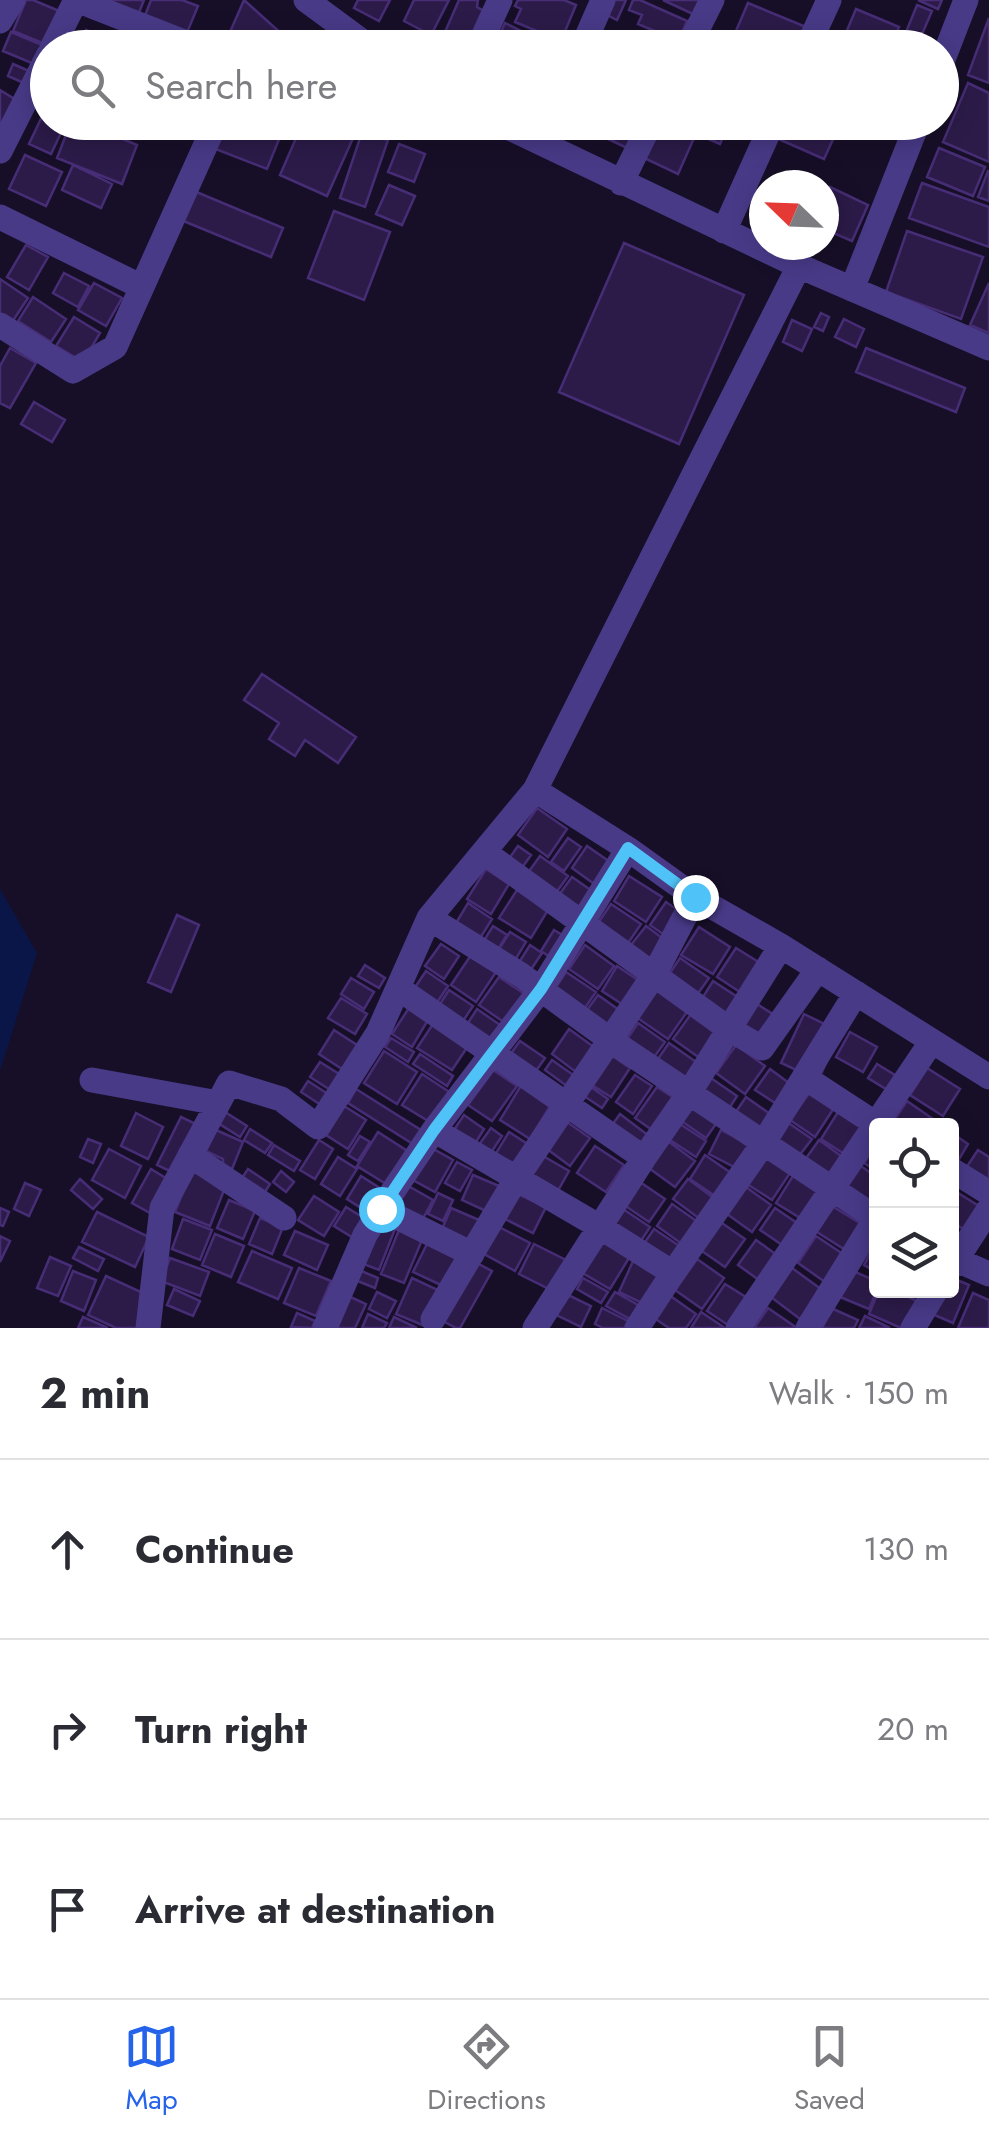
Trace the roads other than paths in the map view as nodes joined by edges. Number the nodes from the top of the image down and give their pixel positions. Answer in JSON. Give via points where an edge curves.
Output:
{"nodes":[{"id":1,"x":13,"y":0,"type":"edge"},
{"id":2,"x":76,"y":0,"type":"edge"},
{"id":3,"x":306,"y":0,"type":"edge"},
{"id":4,"x":500,"y":0,"type":"edge"},
{"id":5,"x":603,"y":0,"type":"edge"},
{"id":6,"x":712,"y":0,"type":"edge"},
{"id":7,"x":828,"y":0,"type":"edge"},
{"id":8,"x":966,"y":0,"type":"edge"},
{"id":9,"x":0,"y":21,"type":"edge"},
{"id":10,"x":61,"y":30,"type":"edge"},
{"id":11,"x":154,"y":30,"type":"edge"},
{"id":12,"x":347,"y":30,"type":"edge"},
{"id":13,"x":486,"y":30,"type":"edge"},
{"id":14,"x":590,"y":30,"type":"edge"},
{"id":15,"x":697,"y":30,"type":"edge"},
{"id":16,"x":815,"y":30,"type":"edge"},
{"id":17,"x":954,"y":30,"type":"edge"},
{"id":18,"x":30,"y":92,"type":"edge"},
{"id":19,"x":208,"y":140,"type":"edge"},
{"id":20,"x":554,"y":140,"type":"edge"},
{"id":21,"x":642,"y":140,"type":"edge"},
{"id":22,"x":766,"y":140,"type":"edge"},
{"id":23,"x":911,"y":140,"type":"edge"},
{"id":24,"x":0,"y":151,"type":"edge"},
{"id":25,"x":622,"y":182,"type":"junction"},
{"id":26,"x":4,"y":226,"type":"edge"},
{"id":27,"x":724,"y":231,"type":"junction"},
{"id":28,"x":799,"y":266,"type":"junction"},
{"id":29,"x":142,"y":288,"type":"junction"},
{"id":30,"x":852,"y":288,"type":"junction"},
{"id":31,"x":0,"y":325,"type":"edge"},
{"id":32,"x":989,"y":348,"type":"edge"},
{"id":33,"x":535,"y":790,"type":"junction"},
{"id":34,"x":628,"y":848,"type":"junction"},
{"id":35,"x":484,"y":852,"type":"junction"},
{"id":36,"x":695,"y":897,"type":"junction"},
{"id":37,"x":429,"y":918,"type":"junction"},
{"id":38,"x":582,"y":922,"type":"junction"},
{"id":39,"x":782,"y":946,"type":"junction"},
{"id":40,"x":818,"y":969,"type":"junction"},
{"id":41,"x":654,"y":974,"type":"junction"},
{"id":42,"x":398,"y":988,"type":"junction"},
{"id":43,"x":541,"y":989,"type":"junction"},
{"id":44,"x":856,"y":993,"type":"junction"},
{"id":45,"x":729,"y":1029,"type":"junction"},
{"id":46,"x":610,"y":1040,"type":"junction"},
{"id":47,"x":932,"y":1041,"type":"junction"},
{"id":48,"x":493,"y":1052,"type":"junction"},
{"id":49,"x":989,"y":1077,"type":"edge"},
{"id":50,"x":804,"y":1078,"type":"junction"},
{"id":51,"x":92,"y":1080,"type":"dead end"},
{"id":52,"x":689,"y":1093,"type":"junction"},
{"id":53,"x":218,"y":1104,"type":"junction"},
{"id":54,"x":566,"y":1105,"type":"junction"},
{"id":55,"x":881,"y":1118,"type":"edge"},
{"id":56,"x":869,"y":1119,"type":"edge"},
{"id":57,"x":434,"y":1130,"type":"junction"},
{"id":58,"x":869,"y":1135,"type":"edge"},
{"id":59,"x":763,"y":1144,"type":"junction"},
{"id":60,"x":190,"y":1155,"type":"junction"},
{"id":61,"x":644,"y":1158,"type":"junction"},
{"id":62,"x":959,"y":1174,"type":"edge"},
{"id":63,"x":516,"y":1179,"type":"junction"},
{"id":64,"x":832,"y":1188,"type":"junction"},
{"id":65,"x":989,"y":1193,"type":"edge"},
{"id":66,"x":381,"y":1209,"type":"junction"},
{"id":67,"x":989,"y":1209,"type":"edge"},
{"id":68,"x":284,"y":1218,"type":"dead end"},
{"id":69,"x":600,"y":1227,"type":"junction"},
{"id":70,"x":959,"y":1252,"type":"edge"},
{"id":71,"x":472,"y":1254,"type":"junction"},
{"id":72,"x":959,"y":1263,"type":"edge"},
{"id":73,"x":673,"y":1274,"type":"junction"},
{"id":74,"x":989,"y":1274,"type":"edge"},
{"id":75,"x":931,"y":1298,"type":"edge"},
{"id":76,"x":436,"y":1325,"type":"edge"},
{"id":77,"x":153,"y":1326,"type":"edge"},
{"id":78,"x":325,"y":1328,"type":"edge"},
{"id":79,"x":535,"y":1328,"type":"edge"},
{"id":80,"x":637,"y":1328,"type":"edge"},
{"id":81,"x":738,"y":1328,"type":"edge"},
{"id":82,"x":808,"y":1328,"type":"edge"},
{"id":83,"x":913,"y":1328,"type":"edge"}],
"edges":[{"from":1,"to":9,"type":"street"},
{"from":2,"to":10,"type":"street"},
{"from":2,"to":11,"type":"street"},
{"from":3,"to":12,"type":"street"},
{"from":4,"to":13,"type":"street"},
{"from":5,"to":14,"type":"street"},
{"from":6,"to":15,"type":"street"},
{"from":7,"to":16,"type":"street"},
{"from":8,"to":17,"type":"street"},
{"from":18,"to":24,"type":"street"},
{"from":19,"to":29,"type":"street"},
{"from":20,"to":25,"type":"street"},
{"from":21,"to":25,"type":"street"},
{"from":22,"to":27,"type":"street"},
{"from":23,"to":30,"type":"street"},
{"from":25,"to":27,"type":"street"},
{"from":26,"to":29,"type":"street"},
{"from":27,"to":28,"type":"street"},
{"from":28,"to":30,"type":"street"},
{"from":28,"to":33,"type":"street"},
{"from":29,"to":31,"type":"street","via":[[115,347],[73,371]]},
{"from":30,"to":32,"type":"street"},
{"from":33,"to":34,"type":"street"},
{"from":33,"to":35,"type":"street"},
{"from":34,"to":36,"type":"street"},
{"from":34,"to":38,"type":"street"},
{"from":35,"to":37,"type":"street"},
{"from":35,"to":38,"type":"street"},
{"from":36,"to":39,"type":"street"},
{"from":36,"to":41,"type":"street"},
{"from":37,"to":42,"type":"street"},
{"from":37,"to":43,"type":"street"},
{"from":38,"to":41,"type":"street"},
{"from":38,"to":43,"type":"street"},
{"from":39,"to":40,"type":"street"},
{"from":39,"to":45,"type":"street"},
{"from":40,"to":44,"type":"street"},
{"from":40,"to":45,"type":"street","via":[[762,1048]]},
{"from":41,"to":45,"type":"street"},
{"from":41,"to":46,"type":"street"},
{"from":42,"to":48,"type":"street"},
{"from":42,"to":53,"type":"street","via":[[378,1033],[318,1127],[280,1098],[228,1083]]},
{"from":43,"to":46,"type":"street"},
{"from":43,"to":48,"type":"street"},
{"from":44,"to":47,"type":"street"},
{"from":44,"to":50,"type":"street"},
{"from":45,"to":52,"type":"street"},
{"from":46,"to":52,"type":"street"},
{"from":46,"to":54,"type":"street"},
{"from":47,"to":49,"type":"street"},
{"from":47,"to":55,"type":"street"},
{"from":48,"to":54,"type":"street"},
{"from":48,"to":57,"type":"street"},
{"from":50,"to":56,"type":"street"},
{"from":50,"to":59,"type":"street"},
{"from":51,"to":53,"type":"street"},
{"from":52,"to":59,"type":"street"},
{"from":52,"to":61,"type":"street"},
{"from":53,"to":60,"type":"street"},
{"from":54,"to":61,"type":"street"},
{"from":54,"to":63,"type":"street"},
{"from":57,"to":63,"type":"street"},
{"from":57,"to":66,"type":"street"},
{"from":58,"to":64,"type":"street"},
{"from":59,"to":64,"type":"street"},
{"from":59,"to":73,"type":"street"},
{"from":60,"to":68,"type":"street"},
{"from":60,"to":77,"type":"street","via":[[162,1208]]},
{"from":61,"to":69,"type":"street"},
{"from":62,"to":65,"type":"street"},
{"from":63,"to":69,"type":"street"},
{"from":63,"to":71,"type":"street"},
{"from":64,"to":81,"type":"street"},
{"from":64,"to":82,"type":"street","via":[[876,1218]]},
{"from":66,"to":71,"type":"street"},
{"from":66,"to":78,"type":"street"},
{"from":67,"to":70,"type":"street"},
{"from":69,"to":73,"type":"street"},
{"from":69,"to":79,"type":"street"},
{"from":71,"to":76,"type":"street"},
{"from":72,"to":74,"type":"street"},
{"from":73,"to":80,"type":"street"},
{"from":75,"to":83,"type":"street"}]}
